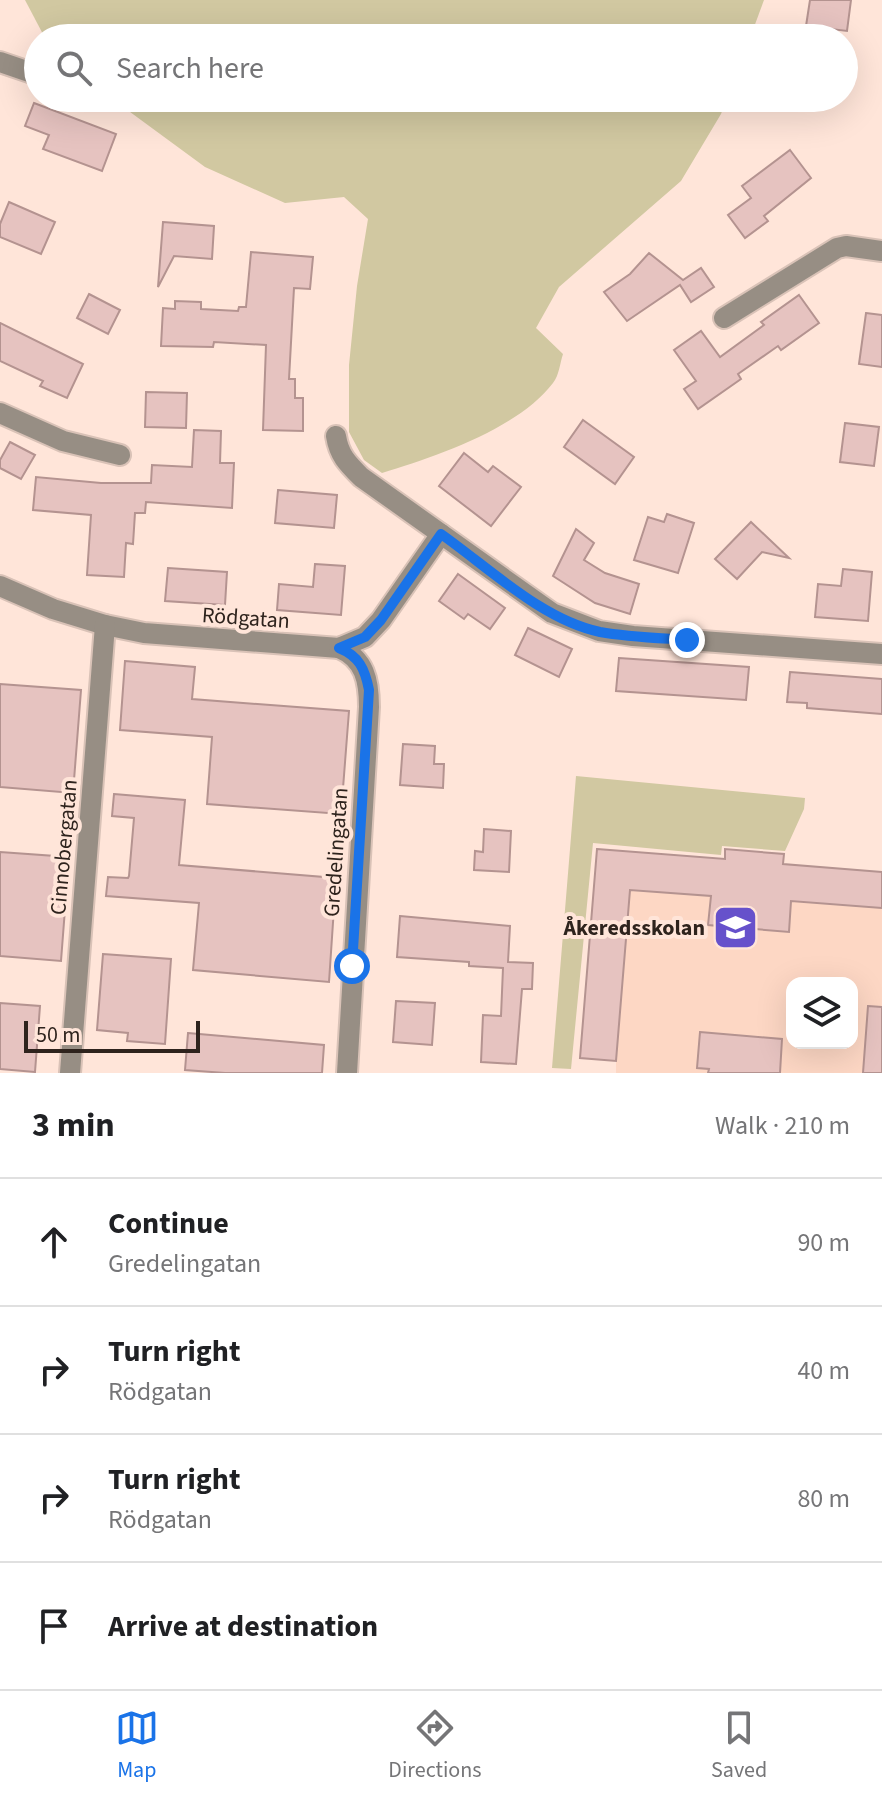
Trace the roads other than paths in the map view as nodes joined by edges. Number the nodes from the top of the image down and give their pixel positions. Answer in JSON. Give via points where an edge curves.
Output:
{"nodes":[{"id":1,"x":0,"y":62,"type":"edge"},
{"id":2,"x":24,"y":70,"type":"edge"},
{"id":3,"x":882,"y":251,"type":"edge"},
{"id":4,"x":724,"y":318,"type":"dead end"},
{"id":5,"x":0,"y":413,"type":"edge"},
{"id":6,"x":336,"y":436,"type":"dead end"},
{"id":7,"x":120,"y":455,"type":"dead end"},
{"id":8,"x":441,"y":534,"type":"junction"},
{"id":9,"x":0,"y":586,"type":"edge"},
{"id":10,"x":105,"y":625,"type":"junction"},
{"id":11,"x":339,"y":648,"type":"junction"},
{"id":12,"x":882,"y":654,"type":"edge"},
{"id":13,"x":70,"y":1073,"type":"edge"},
{"id":14,"x":347,"y":1073,"type":"edge"}],
"edges":[{"from":1,"to":2,"type":"street"},
{"from":3,"to":4,"type":"street","via":[[837,248]]},
{"from":5,"to":7,"type":"street","via":[[63,441]]},
{"from":6,"to":8,"type":"street","via":[[346,462],[361,477]]},
{"from":8,"to":11,"type":"street","via":[[373,629]]},
{"from":8,"to":12,"type":"street","via":[[552,613],[599,631]]},
{"from":9,"to":10,"type":"street","name":"Rödgatan"},
{"from":10,"to":11,"type":"street","name":"Rödgatan","via":[[144,633]]},
{"from":10,"to":13,"type":"street","name":"Cinnobergatan"},
{"from":11,"to":14,"type":"street","name":"Gredelingatan","via":[[357,657],[369,690]]}]}
